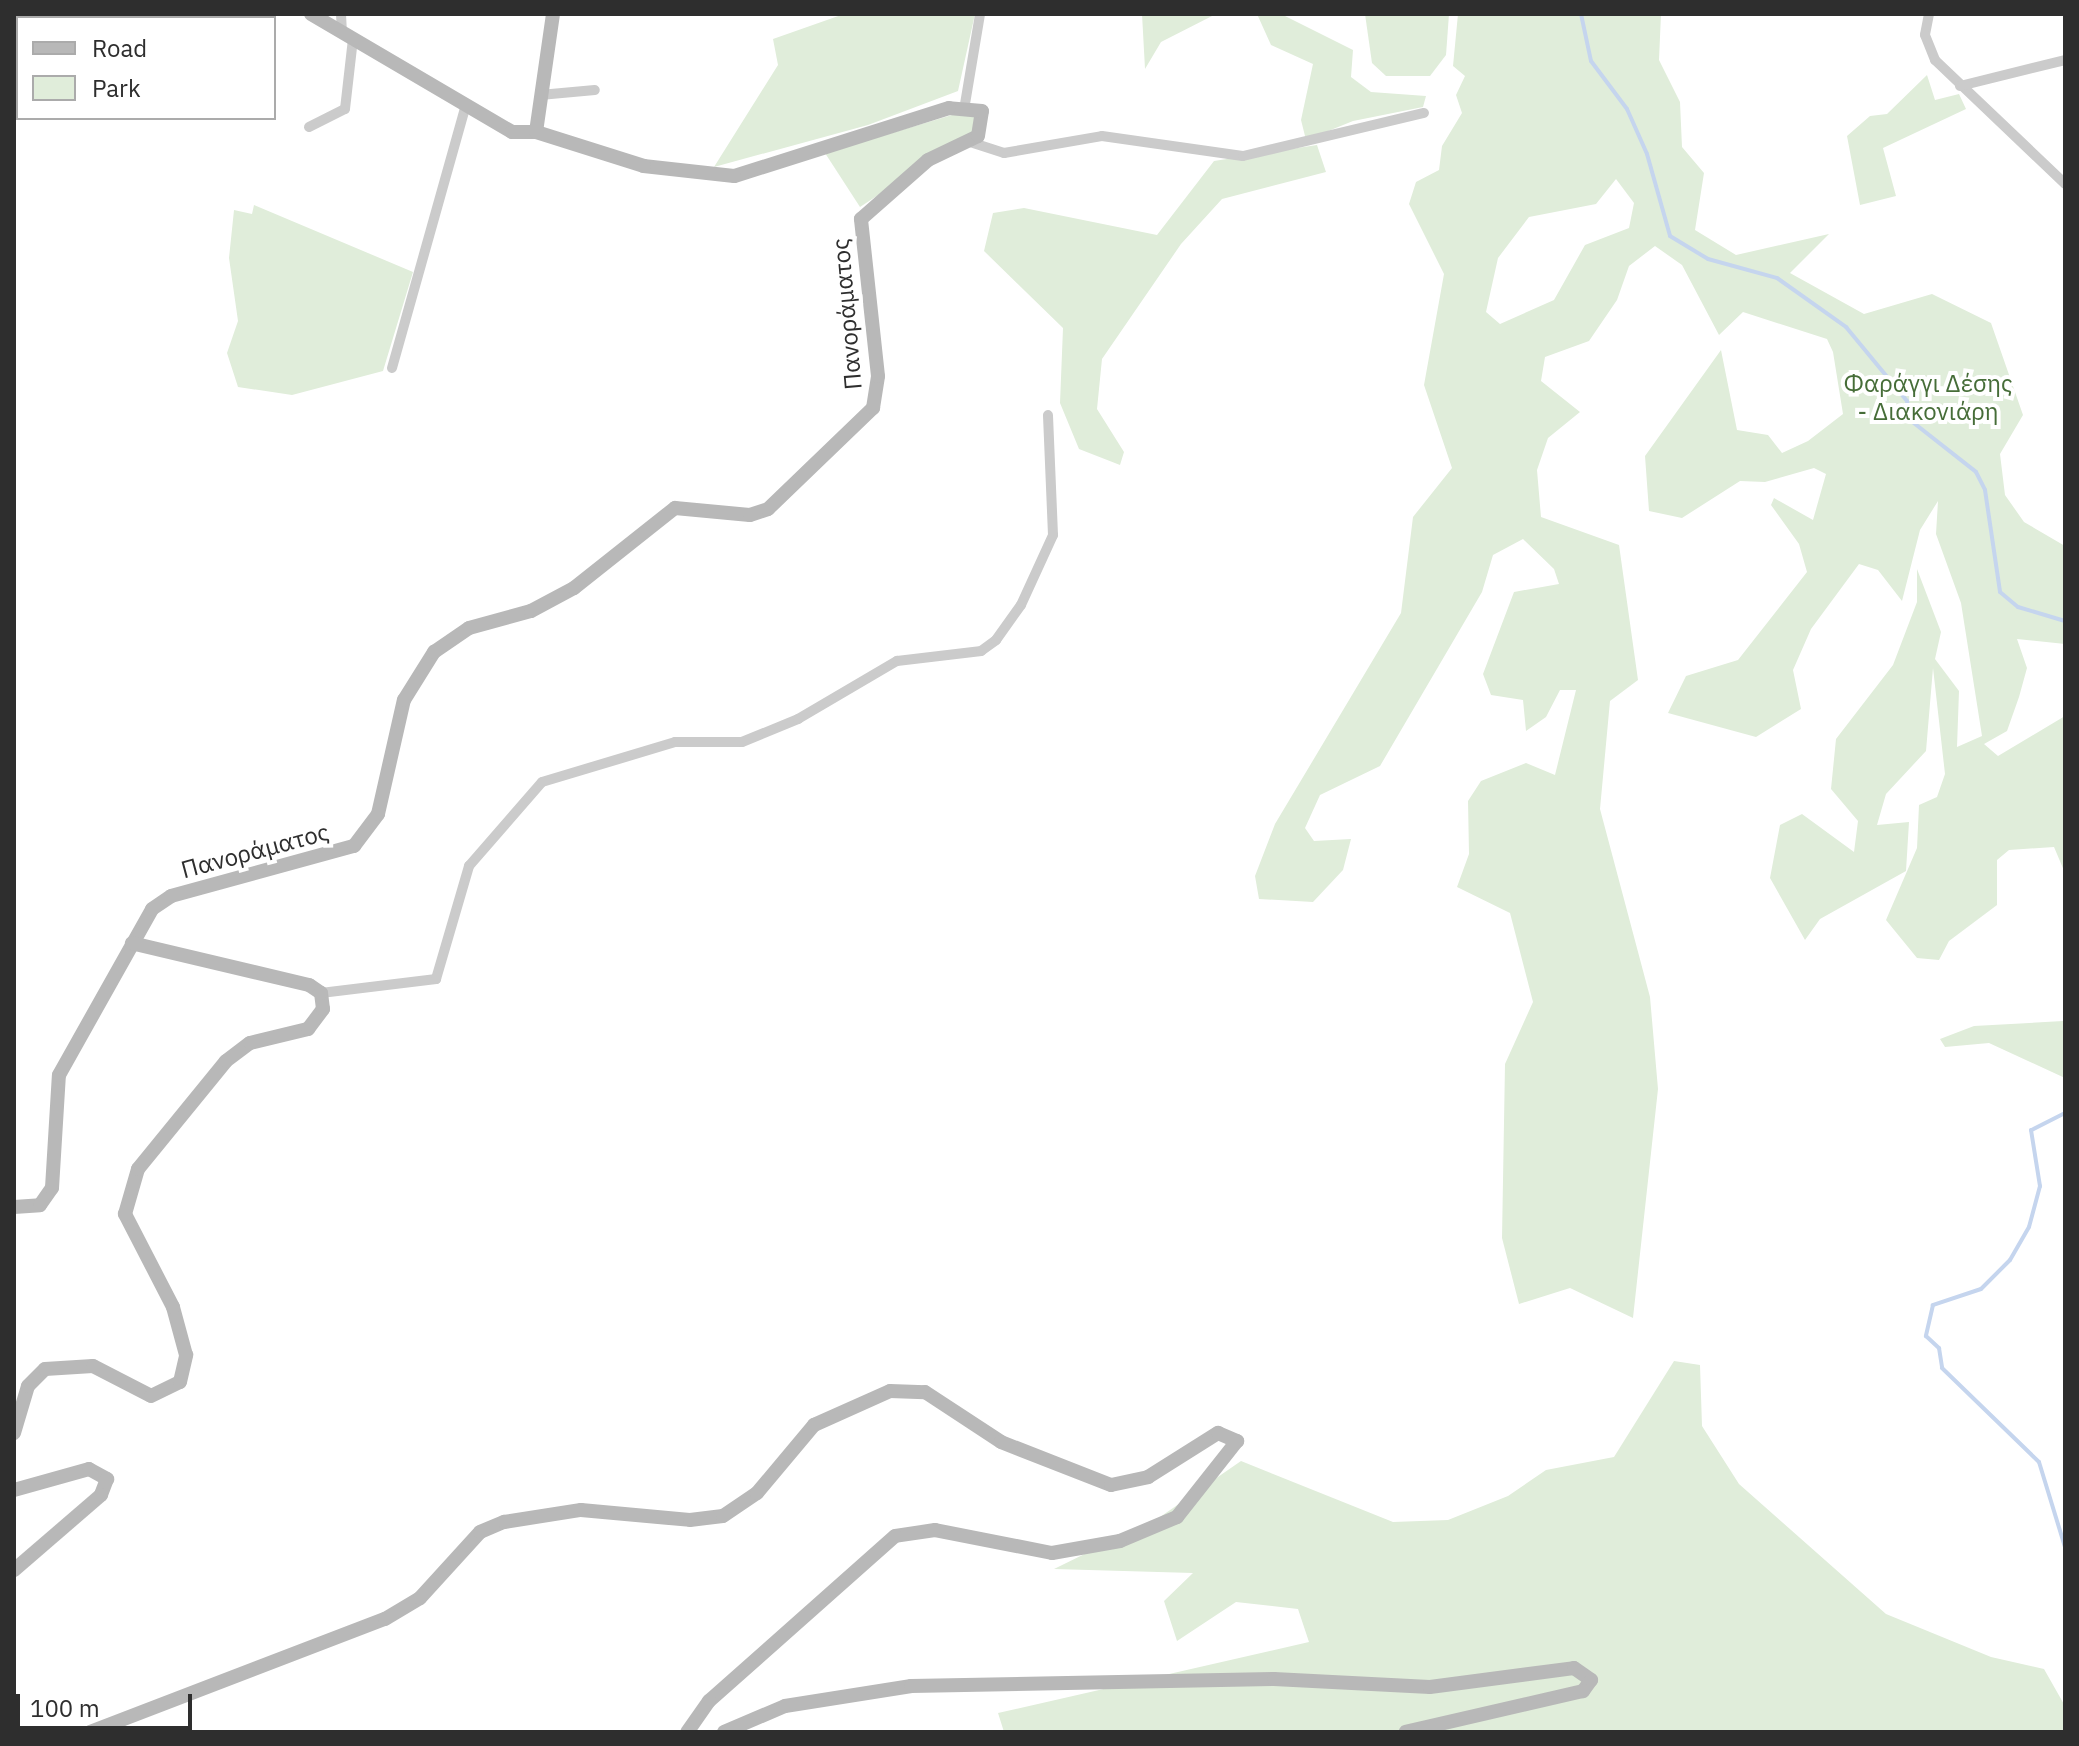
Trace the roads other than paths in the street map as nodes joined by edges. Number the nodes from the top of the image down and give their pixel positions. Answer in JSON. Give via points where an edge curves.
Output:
{"nodes":[{"id":1,"x":311,"y":14,"type":"edge"},
{"id":2,"x":341,"y":14,"type":"edge"},
{"id":3,"x":553,"y":14,"type":"edge"},
{"id":4,"x":980,"y":14,"type":"edge"},
{"id":5,"x":1929,"y":14,"type":"edge"},
{"id":6,"x":348,"y":36,"type":"junction"},
{"id":7,"x":2065,"y":60,"type":"edge"},
{"id":8,"x":1960,"y":86,"type":"junction"},
{"id":9,"x":595,"y":90,"type":"dead end"},
{"id":10,"x":540,"y":95,"type":"junction"},
{"id":11,"x":965,"y":104,"type":"junction"},
{"id":12,"x":466,"y":105,"type":"junction"},
{"id":13,"x":1424,"y":113,"type":"dead end"},
{"id":14,"x":309,"y":127,"type":"dead end"},
{"id":15,"x":536,"y":132,"type":"junction"},
{"id":16,"x":967,"y":141,"type":"junction"},
{"id":17,"x":2065,"y":184,"type":"edge"},
{"id":18,"x":392,"y":368,"type":"dead end"},
{"id":19,"x":1048,"y":415,"type":"dead end"},
{"id":20,"x":132,"y":943,"type":"junction"},
{"id":21,"x":321,"y":993,"type":"junction"},
{"id":22,"x":14,"y":1207,"type":"edge"},
{"id":23,"x":14,"y":1433,"type":"edge"},
{"id":24,"x":14,"y":1490,"type":"edge"},
{"id":25,"x":14,"y":1570,"type":"edge"},
{"id":26,"x":90,"y":1732,"type":"edge"},
{"id":27,"x":687,"y":1732,"type":"edge"},
{"id":28,"x":724,"y":1732,"type":"edge"},
{"id":29,"x":1406,"y":1732,"type":"edge"}],
"edges":[{"from":1,"to":6,"type":"street"},
{"from":2,"to":6,"type":"street"},
{"from":3,"to":10,"type":"street"},
{"from":4,"to":11,"type":"street"},
{"from":5,"to":8,"type":"street","via":[[1931,51]]},
{"from":6,"to":12,"type":"street"},
{"from":6,"to":14,"type":"street","via":[[345,109]]},
{"from":7,"to":8,"type":"street"},
{"from":8,"to":17,"type":"street"},
{"from":9,"to":10,"type":"street"},
{"from":10,"to":15,"type":"street"},
{"from":11,"to":15,"type":"street","via":[[723,177],[644,166]]},
{"from":11,"to":16,"type":"street","via":[[977,107],[986,122]]},
{"from":12,"to":15,"type":"street","via":[[512,132]]},
{"from":12,"to":18,"type":"street"},
{"from":13,"to":16,"type":"street","via":[[1243,156],[1102,136],[1004,153]]},
{"from":16,"to":20,"type":"street","name":"Πανοράματος","via":[[928,160],[861,219],[877,398],[796,483],[761,513],[686,504],[657,515],[574,588],[453,636],[410,685],[378,814],[363,839],[171,896],[152,909]]},
{"from":19,"to":21,"type":"street","via":[[1053,535],[1021,605],[996,640],[981,651],[897,661],[798,719],[742,742],[675,742],[542,782],[469,866],[436,979]]},
{"from":20,"to":21,"type":"street"},
{"from":20,"to":22,"type":"street","via":[[53,1091],[52,1188],[40,1205]]},
{"from":21,"to":23,"type":"street","via":[[323,1009],[312,1027],[241,1048],[199,1088],[138,1169],[127,1199],[132,1235],[173,1307],[186,1355],[180,1382],[151,1396],[93,1366],[45,1369],[28,1386]]},
{"from":24,"to":25,"type":"street","via":[[89,1469],[107,1479],[101,1495]]},
{"from":26,"to":27,"type":"street","via":[[385,1619],[420,1598],[480,1532],[504,1522],[581,1510],[690,1520],[723,1516],[757,1493],[814,1425],[890,1391],[925,1392],[1001,1442],[1111,1485],[1148,1477],[1218,1433],[1237,1441],[1177,1517],[1120,1541],[1052,1553],[935,1530],[895,1536],[709,1701]]},
{"from":28,"to":29,"type":"street","via":[[785,1706],[911,1686],[1274,1679],[1430,1687],[1574,1668],[1591,1680],[1583,1691]]}]}
